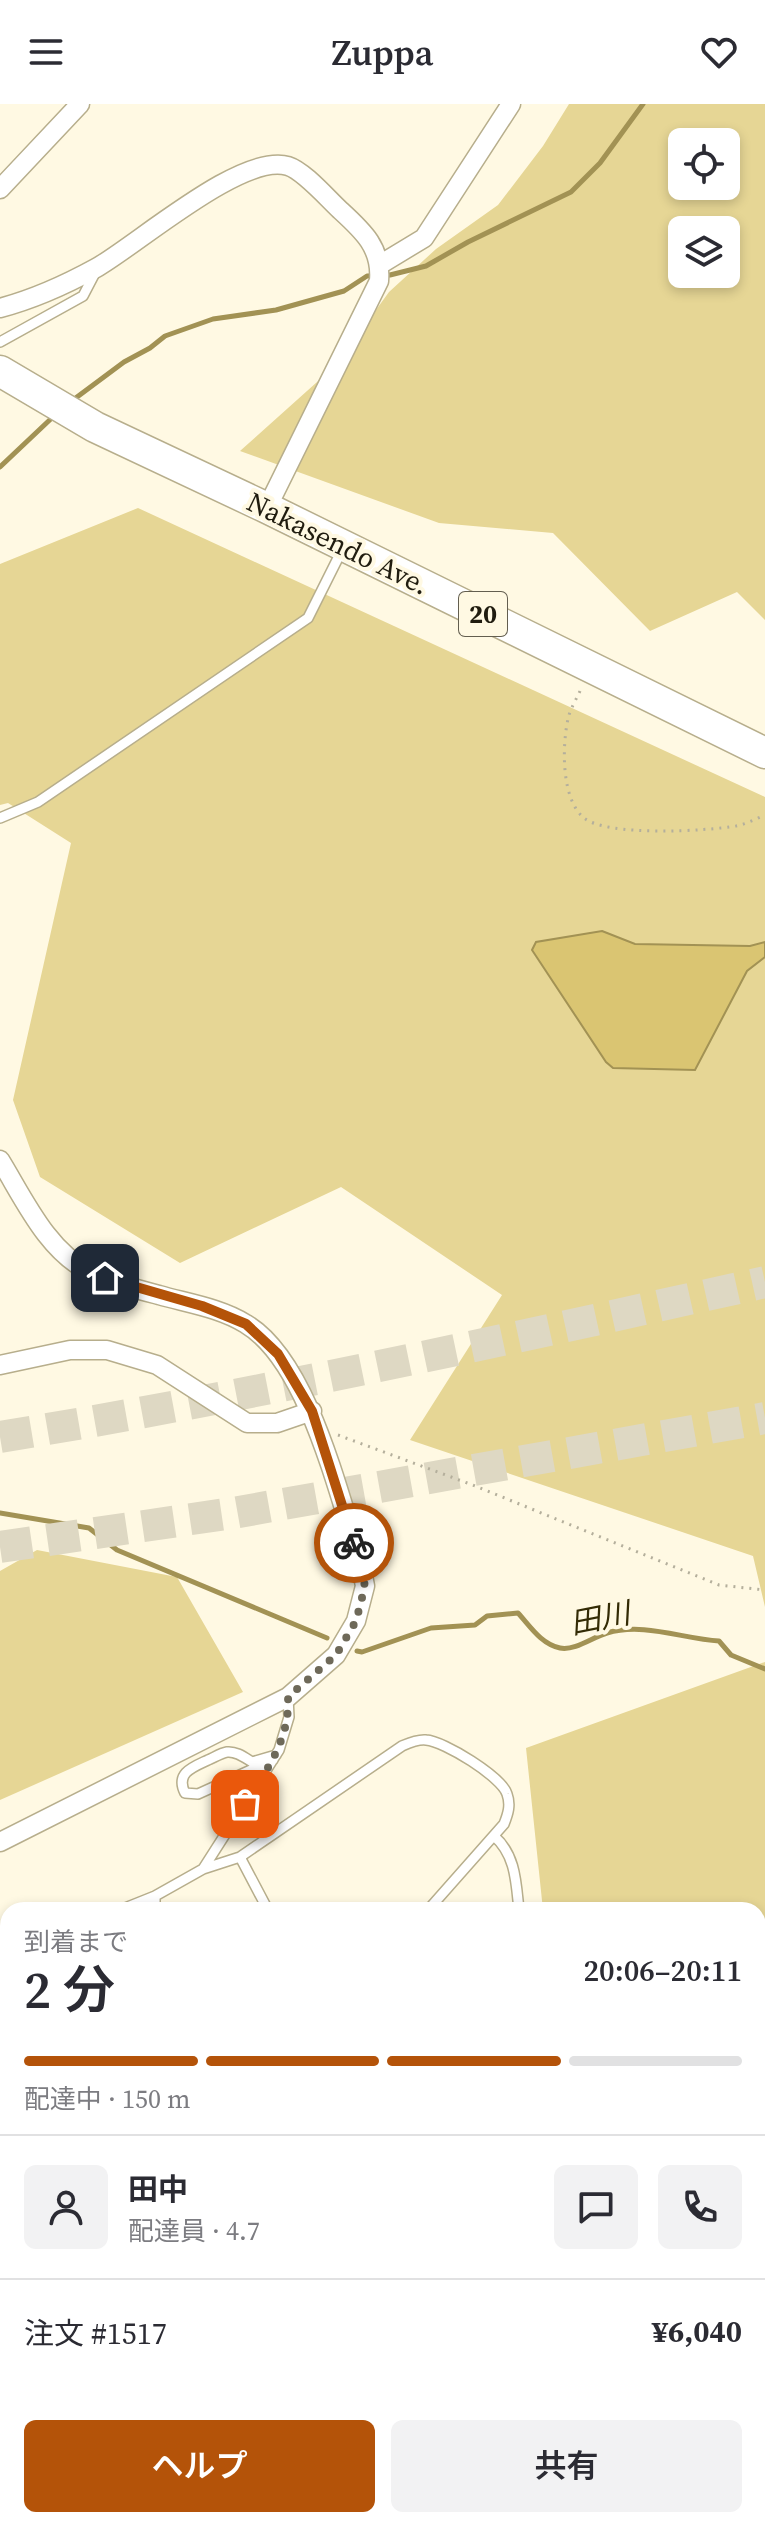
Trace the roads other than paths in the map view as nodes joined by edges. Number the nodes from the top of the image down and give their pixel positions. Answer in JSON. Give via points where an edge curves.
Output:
{"nodes":[{"id":1,"x":80,"y":104,"type":"edge"},
{"id":2,"x":511,"y":104,"type":"edge"},
{"id":3,"x":0,"y":189,"type":"edge"},
{"id":4,"x":99,"y":267,"type":"junction"},
{"id":5,"x":380,"y":271,"type":"junction"},
{"id":6,"x":0,"y":308,"type":"edge"},
{"id":7,"x":0,"y":342,"type":"edge"},
{"id":8,"x":0,"y":371,"type":"edge"},
{"id":9,"x":267,"y":508,"type":"junction"},
{"id":10,"x":344,"y":545,"type":"junction"},
{"id":11,"x":765,"y":753,"type":"edge"},
{"id":12,"x":0,"y":818,"type":"edge"},
{"id":13,"x":0,"y":1160,"type":"edge"},
{"id":14,"x":0,"y":1365,"type":"edge"},
{"id":15,"x":312,"y":1411,"type":"junction"},
{"id":16,"x":288,"y":1697,"type":"junction"},
{"id":17,"x":274,"y":1758,"type":"junction"},
{"id":18,"x":494,"y":1836,"type":"junction"},
{"id":19,"x":0,"y":1842,"type":"edge"},
{"id":20,"x":240,"y":1857,"type":"junction"},
{"id":21,"x":203,"y":1869,"type":"junction"},
{"id":22,"x":155,"y":1896,"type":"junction"},
{"id":23,"x":140,"y":1902,"type":"edge"},
{"id":24,"x":155,"y":1902,"type":"edge"},
{"id":25,"x":264,"y":1902,"type":"edge"},
{"id":26,"x":435,"y":1902,"type":"edge"},
{"id":27,"x":518,"y":1902,"type":"edge"}],
"edges":[{"from":1,"to":3,"type":"street"},
{"from":2,"to":5,"type":"street","via":[[424,238]]},
{"from":4,"to":5,"type":"street","via":[[230,180],[263,166],[288,166],[364,234]]},
{"from":4,"to":6,"type":"street"},
{"from":4,"to":7,"type":"lane","via":[[83,296]]},
{"from":5,"to":9,"type":"street"},
{"from":8,"to":9,"type":"highway","name":"Nakasendo Ave.","number":"20","via":[[95,427]]},
{"from":9,"to":10,"type":"highway","name":"Nakasendo Ave.","number":"20"},
{"from":10,"to":11,"type":"highway","name":"Nakasendo Ave.","number":"20"},
{"from":10,"to":12,"type":"lane","via":[[308,618],[38,802]]},
{"from":13,"to":15,"type":"street","via":[[45,1232],[66,1255],[123,1285],[246,1324],[278,1354]]},
{"from":14,"to":15,"type":"street","via":[[70,1350],[107,1350],[157,1365],[247,1423],[277,1423]]},
{"from":15,"to":16,"type":"street","via":[[365,1586],[356,1621],[336,1655]]},
{"from":16,"to":17,"type":"lane","via":[[289,1717]]},
{"from":16,"to":19,"type":"street"},
{"from":17,"to":17,"type":"lane","via":[[198,1794],[185,1793],[181,1786],[189,1769],[226,1752],[252,1762]]},
{"from":17,"to":21,"type":"lane"},
{"from":18,"to":20,"type":"lane","via":[[509,1811],[507,1792],[498,1780],[442,1743],[423,1739],[402,1746]]},
{"from":18,"to":26,"type":"lane"},
{"from":18,"to":27,"type":"lane","via":[[513,1865]]},
{"from":20,"to":21,"type":"lane"},
{"from":20,"to":25,"type":"lane"},
{"from":21,"to":22,"type":"lane"},
{"from":22,"to":23,"type":"lane"},
{"from":22,"to":24,"type":"lane"}]}
